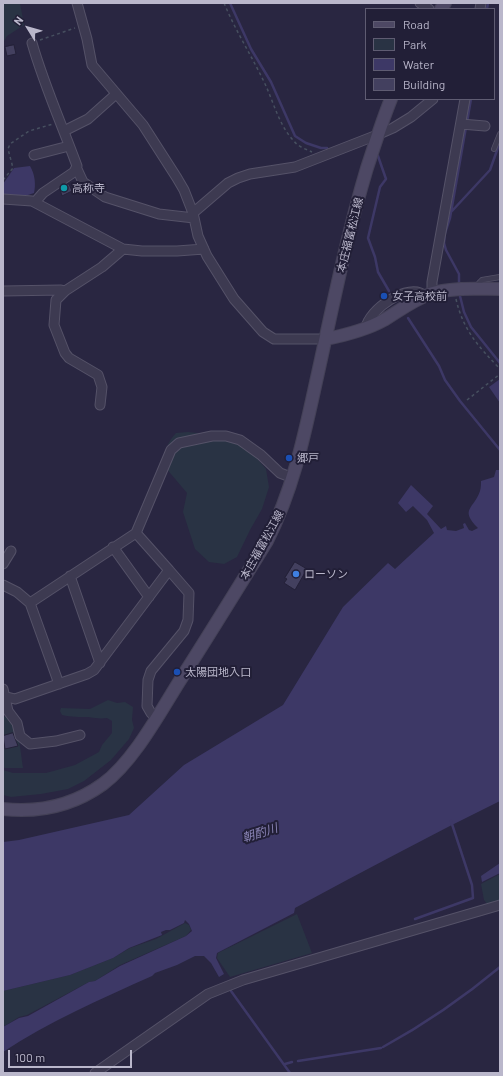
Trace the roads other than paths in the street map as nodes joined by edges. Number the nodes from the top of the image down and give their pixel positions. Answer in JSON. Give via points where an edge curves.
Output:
{"nodes":[{"id":1,"x":77,"y":3,"type":"edge"},
{"id":2,"x":32,"y":43,"type":"road end"},
{"id":3,"x":116,"y":94,"type":"junction"},
{"id":4,"x":391,"y":100,"type":"edge"},
{"id":5,"x":432,"y":100,"type":"edge"},
{"id":6,"x":465,"y":100,"type":"edge"},
{"id":7,"x":465,"y":125,"type":"junction"},
{"id":8,"x":62,"y":126,"type":"junction"},
{"id":9,"x":485,"y":126,"type":"dead end"},
{"id":10,"x":500,"y":134,"type":"edge"},
{"id":11,"x":377,"y":135,"type":"junction"},
{"id":12,"x":70,"y":146,"type":"junction"},
{"id":13,"x":494,"y":149,"type":"dead end"},
{"id":14,"x":34,"y":155,"type":"dead end"},
{"id":15,"x":77,"y":169,"type":"junction"},
{"id":16,"x":3,"y":200,"type":"edge"},
{"id":17,"x":35,"y":202,"type":"junction"},
{"id":18,"x":193,"y":215,"type":"junction"},
{"id":19,"x":123,"y":249,"type":"junction"},
{"id":20,"x":204,"y":249,"type":"junction"},
{"id":21,"x":500,"y":277,"type":"edge"},
{"id":22,"x":500,"y":288,"type":"edge"},
{"id":23,"x":479,"y":289,"type":"junction"},
{"id":24,"x":3,"y":291,"type":"edge"},
{"id":25,"x":65,"y":291,"type":"junction"},
{"id":26,"x":428,"y":295,"type":"junction"},
{"id":27,"x":326,"y":339,"type":"junction"},
{"id":28,"x":100,"y":405,"type":"dead end"},
{"id":29,"x":293,"y":478,"type":"junction"},
{"id":30,"x":136,"y":533,"type":"junction"},
{"id":31,"x":113,"y":547,"type":"junction"},
{"id":32,"x":11,"y":551,"type":"dead end"},
{"id":33,"x":3,"y":564,"type":"edge"},
{"id":34,"x":169,"y":570,"type":"junction"},
{"id":35,"x":70,"y":576,"type":"junction"},
{"id":36,"x":3,"y":585,"type":"edge"},
{"id":37,"x":149,"y":597,"type":"junction"},
{"id":38,"x":30,"y":603,"type":"junction"},
{"id":39,"x":100,"y":663,"type":"junction"},
{"id":40,"x":59,"y":684,"type":"junction"},
{"id":41,"x":3,"y":694,"type":"edge"},
{"id":42,"x":157,"y":718,"type":"junction"},
{"id":43,"x":80,"y":735,"type":"dead end"},
{"id":44,"x":3,"y":809,"type":"edge"},
{"id":45,"x":500,"y":905,"type":"edge"},
{"id":46,"x":95,"y":1073,"type":"edge"}],
"edges":[{"from":1,"to":3,"type":"street","via":[[88,39],[92,65]]},
{"from":2,"to":8,"type":"street"},
{"from":3,"to":8,"type":"street","via":[[88,119]]},
{"from":3,"to":18,"type":"street","via":[[143,125],[184,190]]},
{"from":4,"to":11,"type":"main road","name":"本庄福富松江線"},
{"from":5,"to":11,"type":"street","via":[[412,117]]},
{"from":6,"to":7,"type":"street"},
{"from":7,"to":9,"type":"street"},
{"from":7,"to":26,"type":"street"},
{"from":8,"to":12,"type":"street"},
{"from":10,"to":13,"type":"lane"},
{"from":11,"to":18,"type":"street","via":[[296,167],[238,178],[220,189]]},
{"from":11,"to":27,"type":"main road","name":"本庄福富松江線","via":[[354,212]]},
{"from":12,"to":14,"type":"street"},
{"from":12,"to":15,"type":"street"},
{"from":15,"to":17,"type":"street"},
{"from":15,"to":18,"type":"street","via":[[83,182],[105,197],[159,214]]},
{"from":16,"to":17,"type":"street"},
{"from":17,"to":19,"type":"street"},
{"from":18,"to":20,"type":"street"},
{"from":19,"to":20,"type":"street"},
{"from":19,"to":25,"type":"street","via":[[102,267]]},
{"from":20,"to":27,"type":"street","via":[[234,299],[263,332],[274,339]]},
{"from":21,"to":23,"type":"lane","via":[[482,280]]},
{"from":22,"to":23,"type":"main road"},
{"from":23,"to":26,"type":"main road"},
{"from":24,"to":25,"type":"street"},
{"from":25,"to":28,"type":"street","via":[[56,300],[54,325],[69,358],[98,375],[102,387]]},
{"from":26,"to":27,"type":"main road","via":[[366,328]]},
{"from":27,"to":29,"type":"main road","name":"本庄福富松江線"},
{"from":29,"to":30,"type":"street","via":[[280,473],[240,440],[212,436],[179,443],[171,450]]},
{"from":29,"to":42,"type":"main road","name":"本庄福富松江線","via":[[282,510],[267,541]]},
{"from":30,"to":31,"type":"street"},
{"from":30,"to":34,"type":"street"},
{"from":31,"to":35,"type":"street"},
{"from":31,"to":37,"type":"street"},
{"from":32,"to":33,"type":"street"},
{"from":34,"to":37,"type":"street"},
{"from":34,"to":42,"type":"street","via":[[189,593],[188,620],[184,631],[151,671],[147,687],[147,706]]},
{"from":35,"to":38,"type":"street"},
{"from":35,"to":39,"type":"street"},
{"from":36,"to":38,"type":"street"},
{"from":37,"to":39,"type":"street"},
{"from":38,"to":40,"type":"street"},
{"from":39,"to":40,"type":"street","via":[[87,674]]},
{"from":40,"to":41,"type":"street","via":[[15,699]]},
{"from":41,"to":43,"type":"street","via":[[8,711],[17,723],[20,736],[30,744]]},
{"from":42,"to":44,"type":"main road","name":"本庄福富松江線","via":[[121,768],[94,790],[53,807]]},
{"from":45,"to":46,"type":"street","via":[[243,980],[208,994]]}]}
